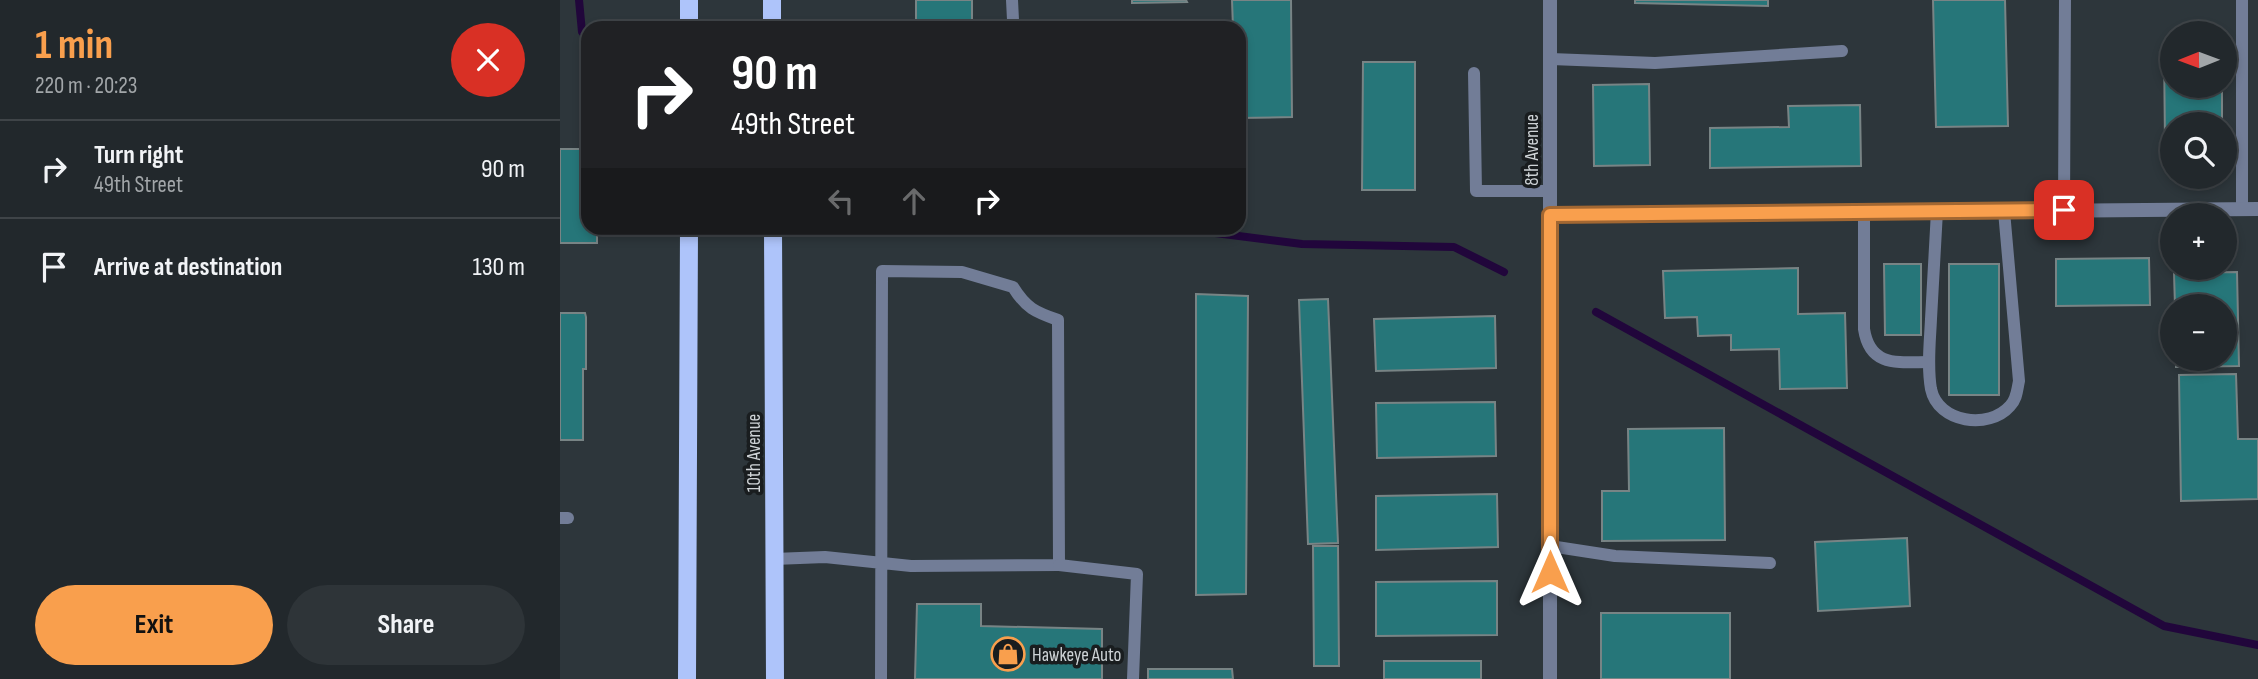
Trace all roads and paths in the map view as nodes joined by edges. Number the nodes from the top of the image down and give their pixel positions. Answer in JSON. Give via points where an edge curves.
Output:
{"nodes":[{"id":1,"x":689,"y":0,"type":"edge"},
{"id":2,"x":772,"y":0,"type":"edge"},
{"id":3,"x":1013,"y":0,"type":"edge"},
{"id":4,"x":1550,"y":0,"type":"edge"},
{"id":5,"x":2065,"y":0,"type":"edge"},
{"id":6,"x":2242,"y":0,"type":"edge"},
{"id":7,"x":1013,"y":20,"type":"dead end"},
{"id":8,"x":689,"y":21,"type":"edge"},
{"id":9,"x":772,"y":21,"type":"edge"},
{"id":10,"x":1842,"y":51,"type":"dead end"},
{"id":11,"x":1550,"y":59,"type":"junction"},
{"id":12,"x":1474,"y":73,"type":"dead end"},
{"id":13,"x":1550,"y":191,"type":"junction"},
{"id":14,"x":2242,"y":209,"type":"junction"},
{"id":15,"x":2258,"y":209,"type":"edge"},
{"id":16,"x":2064,"y":210,"type":"junction"},
{"id":17,"x":1937,"y":211,"type":"junction"},
{"id":18,"x":2004,"y":211,"type":"junction"},
{"id":19,"x":1864,"y":212,"type":"junction"},
{"id":20,"x":1550,"y":215,"type":"junction"},
{"id":21,"x":689,"y":235,"type":"edge"},
{"id":22,"x":773,"y":235,"type":"edge"},
{"id":23,"x":1929,"y":362,"type":"junction"},
{"id":24,"x":1550,"y":546,"type":"junction"},
{"id":25,"x":774,"y":559,"type":"junction"},
{"id":26,"x":880,"y":563,"type":"junction"},
{"id":27,"x":1770,"y":563,"type":"dead end"},
{"id":28,"x":1059,"y":565,"type":"junction"},
{"id":29,"x":687,"y":679,"type":"edge"},
{"id":30,"x":775,"y":679,"type":"edge"},
{"id":31,"x":881,"y":679,"type":"edge"},
{"id":32,"x":1133,"y":679,"type":"edge"},
{"id":33,"x":1550,"y":679,"type":"edge"}],
"edges":[{"from":1,"to":8,"type":"main road"},
{"from":2,"to":9,"type":"main road"},
{"from":3,"to":7,"type":"lane"},
{"from":4,"to":11,"type":"street","name":"8th Avenue"},
{"from":5,"to":16,"type":"lane"},
{"from":6,"to":14,"type":"lane"},
{"from":10,"to":11,"type":"lane","via":[[1655,63]]},
{"from":11,"to":13,"type":"street","name":"8th Avenue"},
{"from":12,"to":13,"type":"lane","via":[[1476,191]]},
{"from":13,"to":20,"type":"street","name":"8th Avenue"},
{"from":14,"to":15,"type":"street"},
{"from":14,"to":16,"type":"street"},
{"from":16,"to":18,"type":"street"},
{"from":17,"to":18,"type":"street"},
{"from":17,"to":19,"type":"street"},
{"from":17,"to":23,"type":"lane"},
{"from":18,"to":23,"type":"lane","via":[[2017,395],[2001,413],[1982,419],[1956,418],[1944,411],[1931,391]]},
{"from":19,"to":20,"type":"street"},
{"from":19,"to":23,"type":"lane","via":[[1866,341],[1883,359]]},
{"from":20,"to":24,"type":"street","name":"8th Avenue"},
{"from":21,"to":29,"type":"main road"},
{"from":22,"to":25,"type":"main road","name":"10th Avenue"},
{"from":24,"to":27,"type":"lane","via":[[1615,556]]},
{"from":24,"to":33,"type":"street","name":"8th Avenue"},
{"from":25,"to":26,"type":"lane","via":[[825,557]]},
{"from":25,"to":30,"type":"main road","name":"10th Avenue"},
{"from":26,"to":28,"type":"lane"},
{"from":26,"to":28,"type":"lane","via":[[882,271],[895,271],[962,272],[1000,283],[1013,287],[1035,312],[1058,320]]},
{"from":26,"to":31,"type":"lane"},
{"from":28,"to":32,"type":"lane","via":[[1137,573]]}]}
